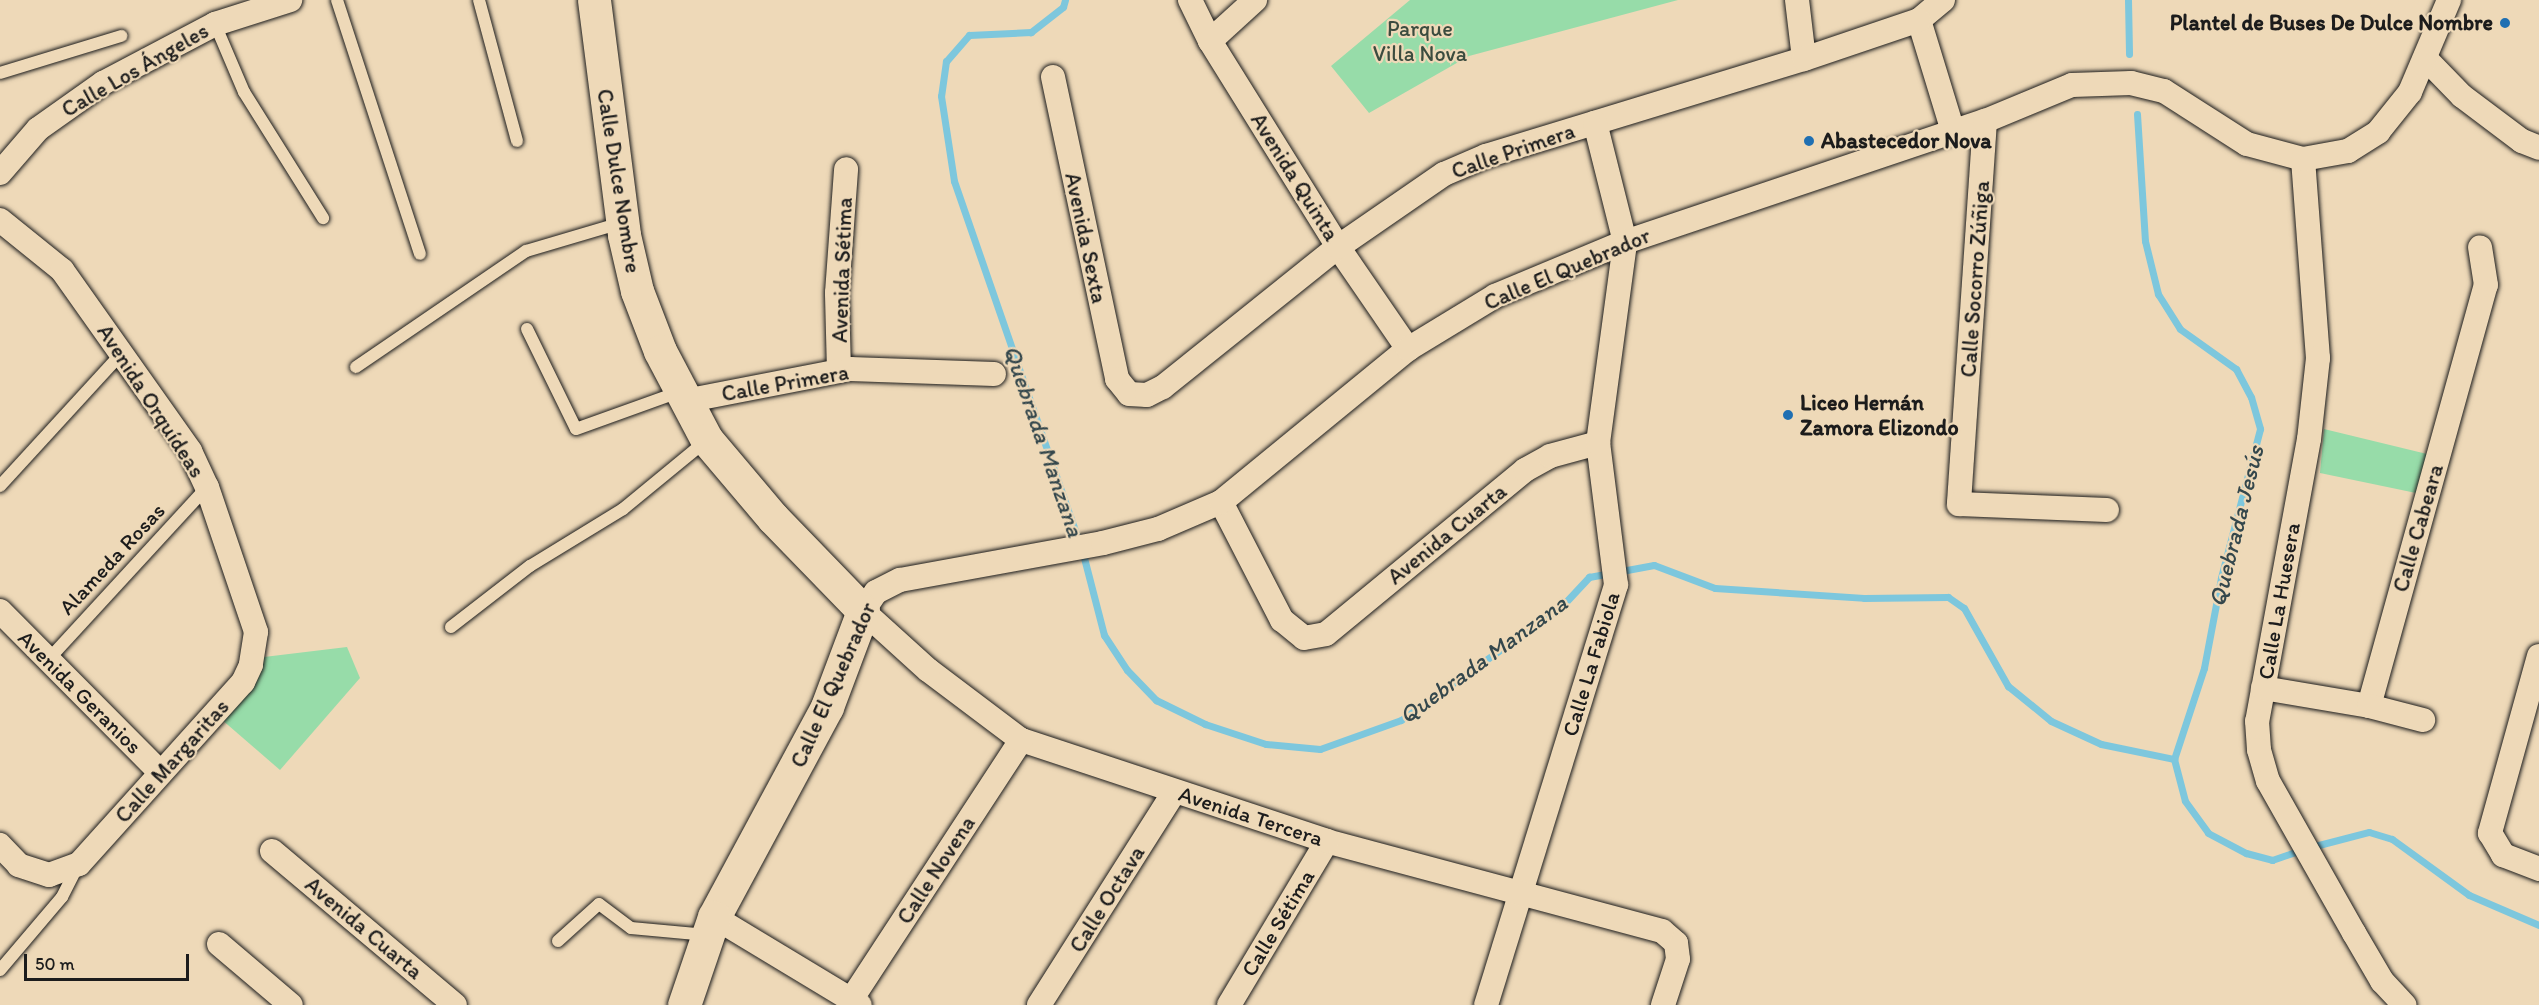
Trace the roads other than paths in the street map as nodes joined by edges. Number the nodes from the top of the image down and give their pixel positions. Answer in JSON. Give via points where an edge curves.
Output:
{"nodes":[{"id":1,"x":290,"y":0,"type":"edge"},
{"id":2,"x":337,"y":0,"type":"edge"},
{"id":3,"x":479,"y":0,"type":"edge"},
{"id":4,"x":594,"y":0,"type":"edge"},
{"id":5,"x":1190,"y":0,"type":"edge"},
{"id":6,"x":1255,"y":0,"type":"edge"},
{"id":7,"x":1797,"y":0,"type":"edge"},
{"id":8,"x":1943,"y":0,"type":"edge"},
{"id":9,"x":2449,"y":0,"type":"edge"},
{"id":10,"x":1918,"y":20,"type":"junction"},
{"id":11,"x":215,"y":24,"type":"junction"},
{"id":12,"x":121,"y":36,"type":"dead end"},
{"id":13,"x":1210,"y":41,"type":"junction"},
{"id":14,"x":2425,"y":58,"type":"junction"},
{"id":15,"x":1804,"y":59,"type":"junction"},
{"id":16,"x":0,"y":73,"type":"edge"},
{"id":17,"x":1053,"y":77,"type":"dead end"},
{"id":18,"x":1985,"y":121,"type":"junction"},
{"id":19,"x":1595,"y":123,"type":"junction"},
{"id":20,"x":1953,"y":132,"type":"junction"},
{"id":21,"x":517,"y":141,"type":"dead end"},
{"id":22,"x":2539,"y":148,"type":"edge"},
{"id":23,"x":2303,"y":159,"type":"junction"},
{"id":24,"x":846,"y":169,"type":"dead end"},
{"id":25,"x":0,"y":172,"type":"edge"},
{"id":26,"x":323,"y":218,"type":"dead end"},
{"id":27,"x":0,"y":220,"type":"edge"},
{"id":28,"x":622,"y":223,"type":"junction"},
{"id":29,"x":1625,"y":242,"type":"junction"},
{"id":30,"x":1338,"y":247,"type":"junction"},
{"id":31,"x":2480,"y":247,"type":"dead end"},
{"id":32,"x":420,"y":254,"type":"dead end"},
{"id":33,"x":527,"y":329,"type":"dead end"},
{"id":34,"x":1408,"y":349,"type":"junction"},
{"id":35,"x":122,"y":353,"type":"junction"},
{"id":36,"x":356,"y":367,"type":"dead end"},
{"id":37,"x":839,"y":371,"type":"junction"},
{"id":38,"x":994,"y":374,"type":"dead end"},
{"id":39,"x":1129,"y":394,"type":"joint"},
{"id":40,"x":683,"y":396,"type":"junction"},
{"id":41,"x":707,"y":440,"type":"junction"},
{"id":42,"x":1599,"y":443,"type":"junction"},
{"id":43,"x":0,"y":486,"type":"edge"},
{"id":44,"x":207,"y":487,"type":"junction"},
{"id":45,"x":1221,"y":502,"type":"junction"},
{"id":46,"x":2107,"y":510,"type":"dead end"},
{"id":47,"x":0,"y":611,"type":"edge"},
{"id":48,"x":863,"y":611,"type":"junction"},
{"id":49,"x":451,"y":627,"type":"dead end"},
{"id":50,"x":255,"y":650,"type":"joint"},
{"id":51,"x":2539,"y":656,"type":"edge"},
{"id":52,"x":48,"y":660,"type":"junction"},
{"id":53,"x":2263,"y":688,"type":"junction"},
{"id":54,"x":2368,"y":706,"type":"junction"},
{"id":55,"x":2531,"y":710,"type":"edge"},
{"id":56,"x":2423,"y":720,"type":"dead end"},
{"id":57,"x":1022,"y":740,"type":"junction"},
{"id":58,"x":161,"y":773,"type":"junction"},
{"id":59,"x":1174,"y":792,"type":"junction"},
{"id":60,"x":1327,"y":841,"type":"junction"},
{"id":61,"x":0,"y":845,"type":"edge"},
{"id":62,"x":272,"y":851,"type":"dead end"},
{"id":63,"x":79,"y":864,"type":"junction"},
{"id":64,"x":2539,"y":869,"type":"edge"},
{"id":65,"x":1520,"y":895,"type":"junction"},
{"id":66,"x":712,"y":926,"type":"junction"},
{"id":67,"x":558,"y":941,"type":"dead end"},
{"id":68,"x":219,"y":944,"type":"dead end"},
{"id":69,"x":0,"y":970,"type":"edge"},
{"id":70,"x":856,"y":1002,"type":"edge"},
{"id":71,"x":291,"y":1005,"type":"edge"},
{"id":72,"x":455,"y":1005,"type":"edge"},
{"id":73,"x":684,"y":1005,"type":"edge"},
{"id":74,"x":1039,"y":1005,"type":"edge"},
{"id":75,"x":1229,"y":1005,"type":"edge"},
{"id":76,"x":1486,"y":1005,"type":"edge"},
{"id":77,"x":1663,"y":1005,"type":"edge"},
{"id":78,"x":2404,"y":1005,"type":"edge"}],
"edges":[{"from":1,"to":11,"type":"street","name":"Calle Los Ángeles"},
{"from":2,"to":32,"type":"lane"},
{"from":3,"to":21,"type":"lane"},
{"from":4,"to":28,"type":"street","name":"Calle Dulce Nombre"},
{"from":5,"to":13,"type":"street","name":"Avenida Quinta"},
{"from":6,"to":13,"type":"street"},
{"from":7,"to":15,"type":"street"},
{"from":8,"to":10,"type":"street","name":"Calle Primera"},
{"from":9,"to":14,"type":"street","name":"Calle El Quebrador"},
{"from":10,"to":15,"type":"street","name":"Calle Primera"},
{"from":10,"to":20,"type":"street"},
{"from":11,"to":25,"type":"street","name":"Calle Los Ángeles","via":[[75,100],[38,129]]},
{"from":11,"to":26,"type":"lane","via":[[244,92]]},
{"from":12,"to":16,"type":"lane"},
{"from":13,"to":30,"type":"street","name":"Avenida Quinta"},
{"from":14,"to":22,"type":"street","via":[[2462,96],[2522,141]]},
{"from":14,"to":23,"type":"street","name":"Calle El Quebrador","via":[[2410,92],[2362,145]]},
{"from":15,"to":19,"type":"street","name":"Calle Primera"},
{"from":17,"to":39,"type":"street","name":"Avenida Sexta","via":[[1110,353],[1117,379]]},
{"from":18,"to":20,"type":"street","name":"Calle El Quebrador"},
{"from":18,"to":23,"type":"street","name":"Calle El Quebrador","via":[[2072,85],[2131,83],[2164,91],[2247,144]]},
{"from":18,"to":46,"type":"street","name":"Calle Socorro Zúñiga","via":[[1959,504]]},
{"from":19,"to":29,"type":"street"},
{"from":19,"to":30,"type":"street","name":"Calle Primera","via":[[1486,156],[1444,174]]},
{"from":20,"to":29,"type":"street","name":"Calle El Quebrador"},
{"from":23,"to":53,"type":"street","name":"Calle La Huesera","via":[[2318,358],[2309,439]]},
{"from":24,"to":37,"type":"street","name":"Avenida Sétima","via":[[837,293]]},
{"from":27,"to":35,"type":"street","name":"Avenida Orquídeas","via":[[62,270]]},
{"from":28,"to":36,"type":"lane","via":[[526,251]]},
{"from":28,"to":40,"type":"street","name":"Calle Dulce Nombre","via":[[637,291]]},
{"from":29,"to":34,"type":"street","name":"Calle El Quebrador","via":[[1495,296]]},
{"from":29,"to":42,"type":"street","name":"Calle La Fabiola"},
{"from":30,"to":34,"type":"street","name":"Avenida Quinta"},
{"from":30,"to":39,"type":"street","name":"Calle Primera","via":[[1163,387],[1147,395]]},
{"from":31,"to":54,"type":"street","name":"Calle Cabeara","via":[[2486,285]]},
{"from":33,"to":40,"type":"lane","via":[[576,429]]},
{"from":34,"to":45,"type":"street","name":"Calle El Quebrador"},
{"from":35,"to":43,"type":"lane"},
{"from":35,"to":44,"type":"street","name":"Avenida Orquídeas","via":[[190,451]]},
{"from":37,"to":38,"type":"street","name":"Calle Primera"},
{"from":37,"to":40,"type":"street","name":"Calle Primera"},
{"from":40,"to":41,"type":"street","name":"Calle Dulce Nombre"},
{"from":41,"to":48,"type":"street","name":"Calle Dulce Nombre","via":[[773,518]]},
{"from":41,"to":49,"type":"lane","via":[[622,509],[530,566]]},
{"from":42,"to":45,"type":"street","name":"Avenida Cuarta","via":[[1550,456],[1524,470],[1326,634],[1304,639],[1282,620]]},
{"from":42,"to":65,"type":"street","name":"Calle La Fabiola","via":[[1616,585]]},
{"from":44,"to":50,"type":"street","name":"Avenida Orquídeas","via":[[256,632]]},
{"from":44,"to":52,"type":"lane","name":"Alameda Rosas"},
{"from":45,"to":48,"type":"street","name":"Calle El Quebrador","via":[[1158,529],[1103,543],[900,580],[876,592]]},
{"from":47,"to":52,"type":"street","name":"Avenida Geranios"},
{"from":48,"to":57,"type":"street","name":"Avenida Tercera","via":[[928,670]]},
{"from":48,"to":66,"type":"street","name":"Calle El Quebrador","via":[[822,717]]},
{"from":50,"to":58,"type":"street","name":"Calle Margaritas","via":[[243,682]]},
{"from":51,"to":55,"type":"street"},
{"from":52,"to":58,"type":"street","name":"Avenida Geranios"},
{"from":53,"to":54,"type":"street"},
{"from":53,"to":78,"type":"street","name":"Calle La Huesera","via":[[2257,721],[2259,750],[2268,781],[2382,981]]},
{"from":54,"to":56,"type":"street"},
{"from":55,"to":64,"type":"street","via":[[2490,833],[2503,855]]},
{"from":57,"to":59,"type":"street","name":"Avenida Tercera"},
{"from":57,"to":70,"type":"street","name":"Calle Novena"},
{"from":58,"to":63,"type":"street","name":"Calle Margaritas"},
{"from":59,"to":60,"type":"street","name":"Avenida Tercera"},
{"from":59,"to":74,"type":"street","name":"Calle Octava"},
{"from":60,"to":65,"type":"street","name":"Avenida Tercera"},
{"from":60,"to":75,"type":"street","name":"Calle Sétima"},
{"from":61,"to":63,"type":"street","via":[[20,865],[50,875]]},
{"from":62,"to":72,"type":"street","name":"Avenida Cuarta"},
{"from":63,"to":69,"type":"lane","via":[[62,897]]},
{"from":65,"to":76,"type":"street","name":"Calle La Fabiola"},
{"from":65,"to":77,"type":"street","name":"Avenida Tercera","via":[[1662,931],[1676,943],[1678,959]]},
{"from":66,"to":67,"type":"lane","via":[[639,930],[599,904]]},
{"from":66,"to":70,"type":"street"},
{"from":66,"to":73,"type":"street","name":"Calle El Quebrador"},
{"from":68,"to":71,"type":"street"}]}
